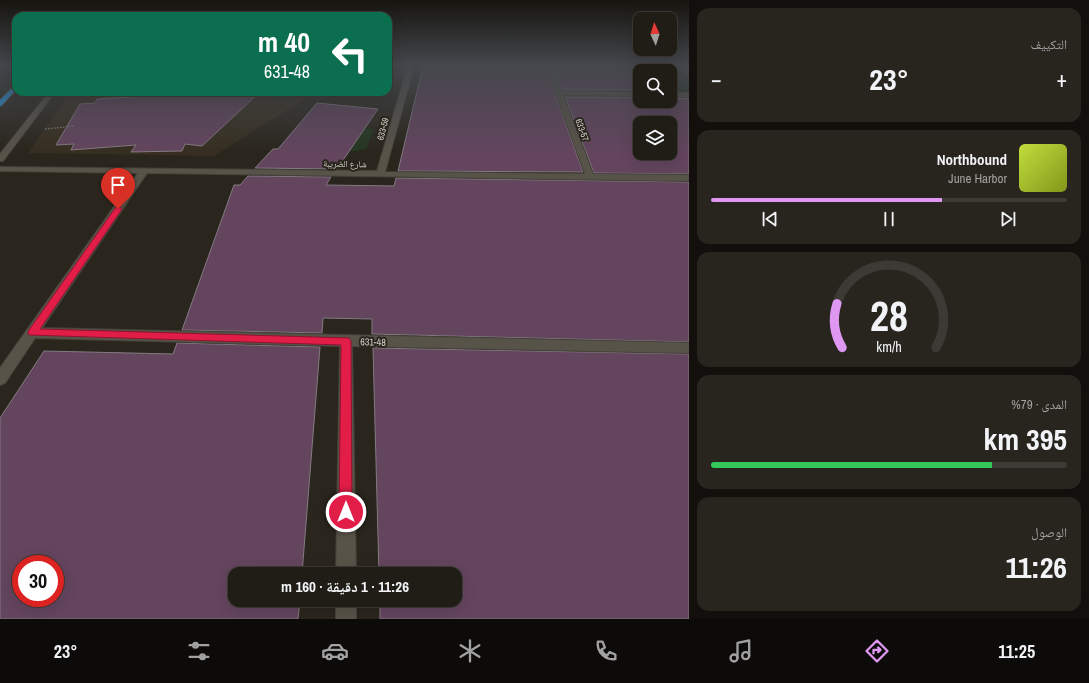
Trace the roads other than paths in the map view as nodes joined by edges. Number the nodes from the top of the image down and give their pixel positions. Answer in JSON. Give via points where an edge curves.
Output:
{"nodes":[{"id":1,"x":8,"y":95,"type":"edge"},
{"id":2,"x":403,"y":95,"type":"edge"},
{"id":3,"x":560,"y":95,"type":"edge"},
{"id":4,"x":677,"y":95,"type":"edge"},
{"id":5,"x":689,"y":95,"type":"edge"},
{"id":6,"x":49,"y":96,"type":"edge"},
{"id":7,"x":0,"y":104,"type":"edge"},
{"id":8,"x":0,"y":159,"type":"edge"},
{"id":9,"x":0,"y":169,"type":"edge"},
{"id":10,"x":144,"y":171,"type":"junction"},
{"id":11,"x":380,"y":175,"type":"junction"},
{"id":12,"x":590,"y":177,"type":"junction"},
{"id":13,"x":689,"y":178,"type":"edge"},
{"id":14,"x":32,"y":333,"type":"junction"},
{"id":15,"x":346,"y":341,"type":"junction"},
{"id":16,"x":689,"y":348,"type":"edge"},
{"id":17,"x":0,"y":379,"type":"edge"},
{"id":18,"x":346,"y":567,"type":"edge"},
{"id":19,"x":346,"y":607,"type":"edge"},
{"id":20,"x":346,"y":619,"type":"edge"}],
"edges":[{"from":1,"to":7,"type":"highway"},
{"from":2,"to":11,"type":"street","name":"633-59"},
{"from":3,"to":12,"type":"street","name":"633-57"},
{"from":4,"to":5,"type":"street"},
{"from":6,"to":8,"type":"street"},
{"from":9,"to":10,"type":"street","name":"شارع الضريبة"},
{"from":10,"to":11,"type":"street","name":"شارع الضريبة"},
{"from":10,"to":14,"type":"street"},
{"from":11,"to":12,"type":"street","name":"شارع الضريبة"},
{"from":12,"to":13,"type":"street","name":"شارع الضريبة"},
{"from":14,"to":15,"type":"street","name":"631-48"},
{"from":14,"to":17,"type":"street"},
{"from":15,"to":16,"type":"street","name":"631-48"},
{"from":15,"to":18,"type":"street"},
{"from":19,"to":20,"type":"street"}]}
